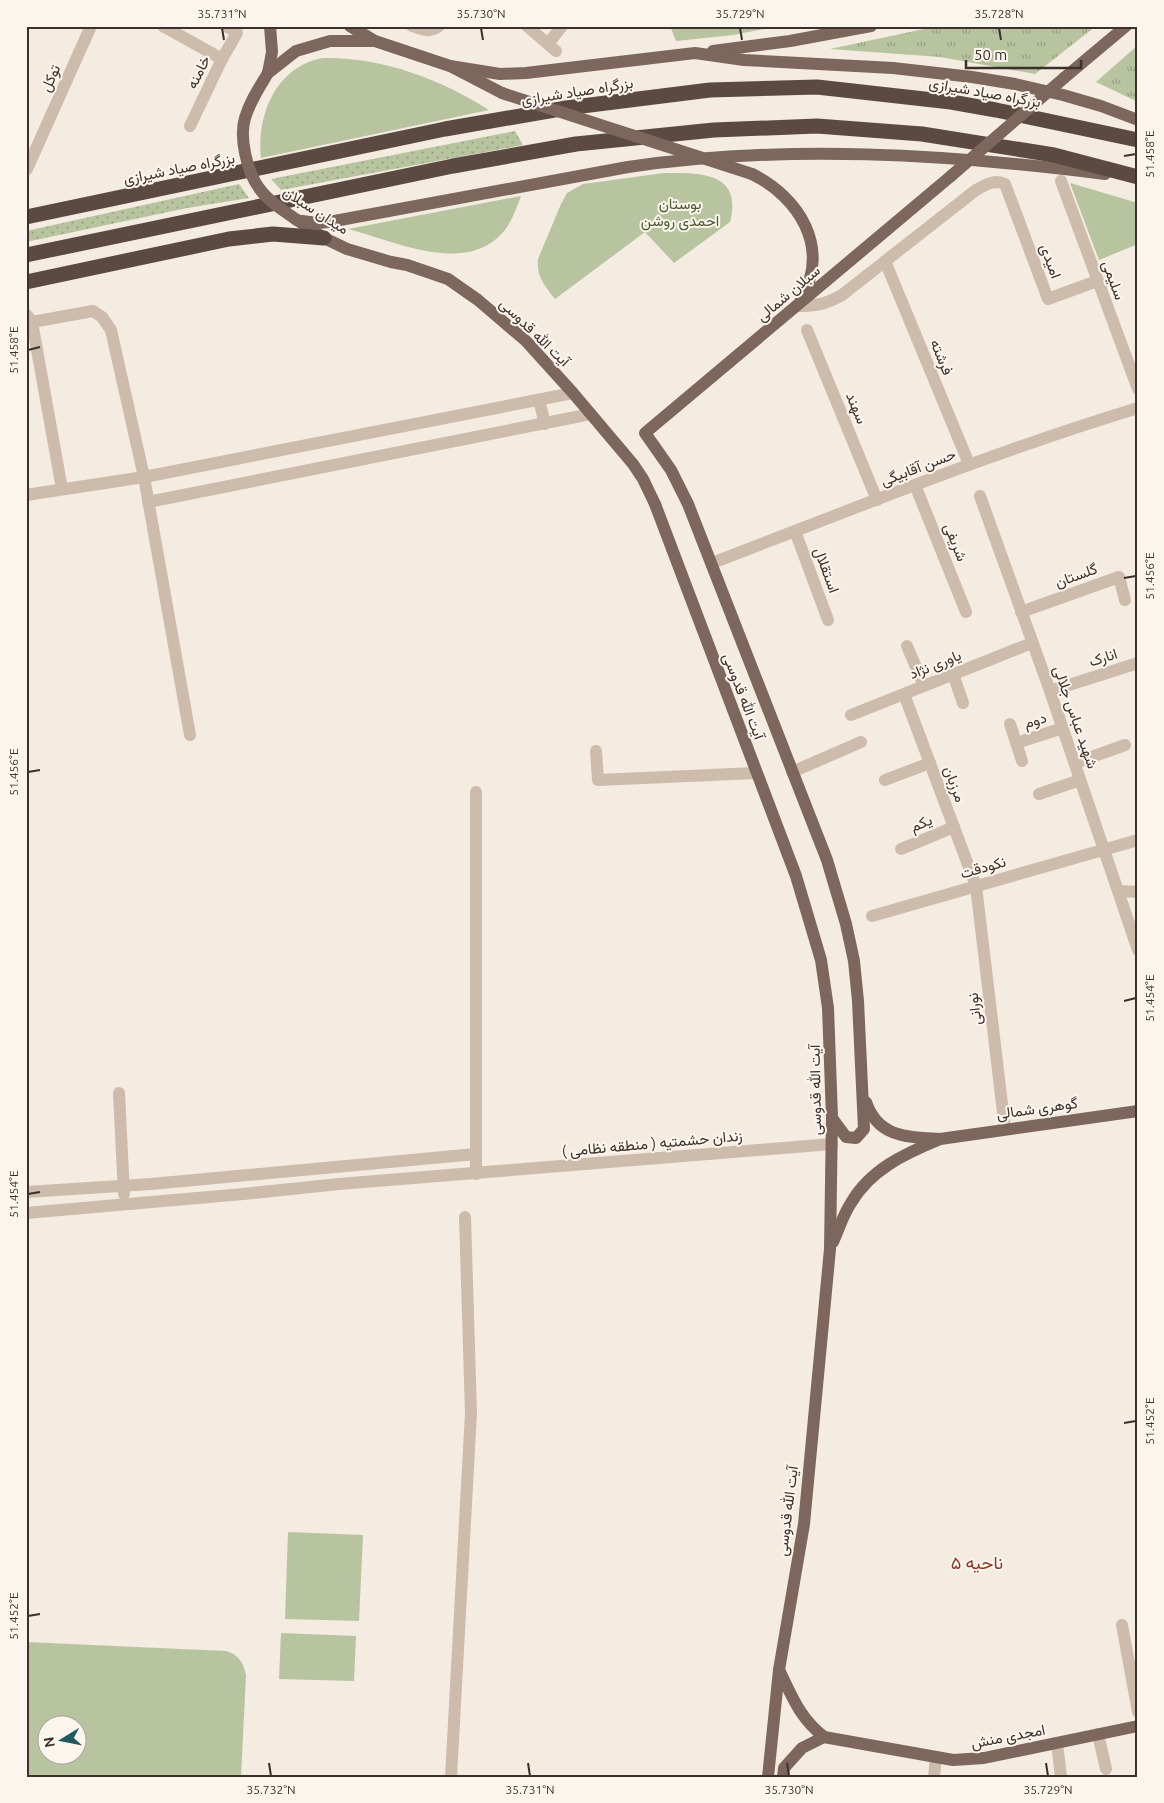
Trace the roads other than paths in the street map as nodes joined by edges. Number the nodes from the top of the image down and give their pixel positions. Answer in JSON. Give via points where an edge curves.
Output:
{"nodes":[{"id":1,"x":91,"y":26,"type":"edge"},
{"id":2,"x":163,"y":26,"type":"edge"},
{"id":3,"x":270,"y":26,"type":"edge"},
{"id":4,"x":350,"y":26,"type":"edge"},
{"id":5,"x":412,"y":26,"type":"edge"},
{"id":6,"x":439,"y":26,"type":"edge"},
{"id":7,"x":527,"y":26,"type":"edge"},
{"id":8,"x":562,"y":26,"type":"edge"},
{"id":9,"x":871,"y":26,"type":"edge"},
{"id":10,"x":1126,"y":26,"type":"edge"},
{"id":11,"x":232,"y":30,"type":"edge"},
{"id":12,"x":375,"y":41,"type":"junction"},
{"id":13,"x":696,"y":53,"type":"junction"},
{"id":14,"x":222,"y":60,"type":"junction"},
{"id":15,"x":450,"y":66,"type":"junction"},
{"id":16,"x":268,"y":73,"type":"junction"},
{"id":17,"x":1138,"y":120,"type":"edge"},
{"id":18,"x":190,"y":126,"type":"dead end"},
{"id":19,"x":1138,"y":140,"type":"edge"},
{"id":20,"x":26,"y":169,"type":"edge"},
{"id":21,"x":1138,"y":177,"type":"edge"},
{"id":22,"x":1061,"y":182,"type":"dead end"},
{"id":23,"x":26,"y":217,"type":"edge"},
{"id":24,"x":297,"y":220,"type":"junction"},
{"id":25,"x":324,"y":238,"type":"junction"},
{"id":26,"x":26,"y":255,"type":"edge"},
{"id":27,"x":885,"y":261,"type":"junction"},
{"id":28,"x":407,"y":265,"type":"joint"},
{"id":29,"x":1097,"y":281,"type":"junction"},
{"id":30,"x":26,"y":282,"type":"edge"},
{"id":31,"x":798,"y":306,"type":"junction"},
{"id":32,"x":29,"y":318,"type":"edge"},
{"id":33,"x":807,"y":330,"type":"dead end"},
{"id":34,"x":1138,"y":389,"type":"edge"},
{"id":35,"x":573,"y":393,"type":"junction"},
{"id":36,"x":539,"y":400,"type":"junction"},
{"id":37,"x":1138,"y":408,"type":"edge"},
{"id":38,"x":591,"y":414,"type":"junction"},
{"id":39,"x":545,"y":424,"type":"junction"},
{"id":40,"x":969,"y":464,"type":"junction"},
{"id":41,"x":144,"y":477,"type":"junction"},
{"id":42,"x":915,"y":485,"type":"junction"},
{"id":43,"x":62,"y":489,"type":"junction"},
{"id":44,"x":26,"y":495,"type":"edge"},
{"id":45,"x":980,"y":496,"type":"dead end"},
{"id":46,"x":877,"y":500,"type":"junction"},
{"id":47,"x":148,"y":502,"type":"junction"},
{"id":48,"x":795,"y":531,"type":"junction"},
{"id":49,"x":712,"y":563,"type":"junction"},
{"id":50,"x":1125,"y":600,"type":"dead end"},
{"id":51,"x":966,"y":612,"type":"dead end"},
{"id":52,"x":1021,"y":612,"type":"junction"},
{"id":53,"x":828,"y":620,"type":"dead end"},
{"id":54,"x":1032,"y":643,"type":"junction"},
{"id":55,"x":907,"y":646,"type":"dead end"},
{"id":56,"x":1138,"y":663,"type":"edge"},
{"id":57,"x":953,"y":674,"type":"junction"},
{"id":58,"x":924,"y":686,"type":"junction"},
{"id":59,"x":1050,"y":691,"type":"junction"},
{"id":60,"x":904,"y":694,"type":"junction"},
{"id":61,"x":963,"y":703,"type":"dead end"},
{"id":62,"x":851,"y":715,"type":"dead end"},
{"id":63,"x":1010,"y":724,"type":"dead end"},
{"id":64,"x":1063,"y":728,"type":"junction"},
{"id":65,"x":190,"y":735,"type":"dead end"},
{"id":66,"x":861,"y":742,"type":"dead end"},
{"id":67,"x":1016,"y":742,"type":"junction"},
{"id":68,"x":1125,"y":745,"type":"dead end"},
{"id":69,"x":596,"y":751,"type":"dead end"},
{"id":70,"x":1022,"y":761,"type":"dead end"},
{"id":71,"x":930,"y":763,"type":"junction"},
{"id":72,"x":1075,"y":763,"type":"junction"},
{"id":73,"x":792,"y":772,"type":"junction"},
{"id":74,"x":756,"y":773,"type":"junction"},
{"id":75,"x":885,"y":780,"type":"dead end"},
{"id":76,"x":1080,"y":780,"type":"junction"},
{"id":77,"x":476,"y":792,"type":"dead end"},
{"id":78,"x":1039,"y":794,"type":"dead end"},
{"id":79,"x":954,"y":827,"type":"junction"},
{"id":80,"x":1138,"y":840,"type":"edge"},
{"id":81,"x":901,"y":849,"type":"dead end"},
{"id":82,"x":1104,"y":849,"type":"junction"},
{"id":83,"x":976,"y":886,"type":"junction"},
{"id":84,"x":1119,"y":891,"type":"junction"},
{"id":85,"x":1138,"y":892,"type":"edge"},
{"id":86,"x":872,"y":916,"type":"dead end"},
{"id":87,"x":1138,"y":950,"type":"edge"},
{"id":88,"x":862,"y":1088,"type":"junction"},
{"id":89,"x":119,"y":1093,"type":"dead end"},
{"id":90,"x":1138,"y":1111,"type":"edge"},
{"id":91,"x":832,"y":1117,"type":"junction"},
{"id":92,"x":1005,"y":1129,"type":"junction"},
{"id":93,"x":940,"y":1139,"type":"junction"},
{"id":94,"x":832,"y":1144,"type":"junction"},
{"id":95,"x":476,"y":1154,"type":"junction"},
{"id":96,"x":476,"y":1174,"type":"junction"},
{"id":97,"x":124,"y":1186,"type":"junction"},
{"id":98,"x":26,"y":1192,"type":"edge"},
{"id":99,"x":125,"y":1204,"type":"junction"},
{"id":100,"x":26,"y":1213,"type":"edge"},
{"id":101,"x":465,"y":1217,"type":"dead end"},
{"id":102,"x":830,"y":1249,"type":"junction"},
{"id":103,"x":1122,"y":1625,"type":"dead end"},
{"id":104,"x":779,"y":1670,"type":"junction"},
{"id":105,"x":1138,"y":1712,"type":"edge"},
{"id":106,"x":1138,"y":1726,"type":"edge"},
{"id":107,"x":1098,"y":1734,"type":"junction"},
{"id":108,"x":824,"y":1738,"type":"junction"},
{"id":109,"x":1057,"y":1743,"type":"junction"},
{"id":110,"x":936,"y":1757,"type":"junction"},
{"id":111,"x":1106,"y":1769,"type":"dead end"},
{"id":112,"x":784,"y":1772,"type":"edge"},
{"id":113,"x":451,"y":1777,"type":"edge"},
{"id":114,"x":768,"y":1777,"type":"edge"},
{"id":115,"x":934,"y":1777,"type":"edge"},
{"id":116,"x":1061,"y":1777,"type":"edge"}],
"edges":[{"from":1,"to":20,"type":"street","name":"توکل"},
{"from":2,"to":14,"type":"street"},
{"from":3,"to":16,"type":"main road","via":[[272,52]]},
{"from":4,"to":12,"type":"main road"},
{"from":5,"to":6,"type":"street","via":[[425,31]]},
{"from":7,"to":8,"type":"street","via":[[552,47]]},
{"from":9,"to":13,"type":"main road"},
{"from":10,"to":31,"type":"main road","name":"سبلان شمالی","bridge":true},
{"from":11,"to":14,"type":"street","name":"خامنه"},
{"from":12,"to":15,"type":"main road","name":"میدان سبلان"},
{"from":12,"to":16,"type":"main road","name":"میدان سبلان","via":[[330,41],[296,51]]},
{"from":13,"to":15,"type":"main road","via":[[526,73],[500,74]]},
{"from":13,"to":17,"type":"main road","via":[[744,60],[893,68],[972,77],[1063,95]]},
{"from":14,"to":18,"type":"street","name":"خامنه"},
{"from":15,"to":31,"type":"main road","name":"میدان سبلان","bridge":true,"via":[[502,92],[752,174],[777,188],[794,205],[807,227],[813,250],[812,276]]},
{"from":16,"to":24,"type":"main road","name":"میدان سبلان","bridge":true,"via":[[244,120],[244,152],[258,188]]},
{"from":19,"to":23,"type":"highway","name":"بزرگراه صیاد شیرازی","via":[[942,101],[817,87],[710,90],[566,108],[445,130]]},
{"from":21,"to":24,"type":"main road","via":[[1055,167],[868,153],[736,156],[670,161],[580,175],[328,222]]},
{"from":21,"to":26,"type":"highway","via":[[1054,154],[922,134],[817,126],[714,130],[576,144],[454,166]]},
{"from":22,"to":29,"type":"street","name":"سلیمی"},
{"from":24,"to":25,"type":"main road","name":"میدان سبلان"},
{"from":25,"to":28,"type":"main road","name":"میدان سبلان","via":[[347,249]]},
{"from":25,"to":30,"type":"highway","via":[[274,234],[229,239]]},
{"from":27,"to":29,"type":"street","name":"امیدی","via":[[984,185],[998,182],[1005,184],[1048,300]]},
{"from":27,"to":31,"type":"street","via":[[828,303]]},
{"from":27,"to":40,"type":"street","name":"فرشته"},
{"from":28,"to":35,"type":"main road","name":"آیت الله قدوسی","via":[[448,279],[478,300],[526,341]]},
{"from":29,"to":34,"type":"street","name":"سلیمی"},
{"from":31,"to":49,"type":"main road","name":"سبلان شمالی","via":[[645,433],[677,480]]},
{"from":32,"to":41,"type":"street","via":[[94,311],[102,317],[111,330]]},
{"from":32,"to":43,"type":"street"},
{"from":33,"to":46,"type":"street","name":"سهند"},
{"from":35,"to":36,"type":"street"},
{"from":35,"to":38,"type":"main road","name":"آیت الله قدوسی"},
{"from":36,"to":39,"type":"street"},
{"from":36,"to":41,"type":"street"},
{"from":37,"to":40,"type":"street","name":"حسن آقابیگی"},
{"from":38,"to":39,"type":"street"},
{"from":38,"to":74,"type":"main road","name":"آیت الله قدوسی","via":[[633,464],[650,492]]},
{"from":39,"to":47,"type":"street"},
{"from":40,"to":42,"type":"street","name":"حسن آقابیگی"},
{"from":41,"to":43,"type":"street"},
{"from":41,"to":47,"type":"street"},
{"from":42,"to":46,"type":"street","name":"حسن آقابیگی"},
{"from":42,"to":51,"type":"street","name":"شریفی"},
{"from":43,"to":44,"type":"street"},
{"from":45,"to":52,"type":"street","name":"شهید عباس جلالی"},
{"from":46,"to":48,"type":"street","name":"حسن آقابیگی"},
{"from":47,"to":65,"type":"street"},
{"from":48,"to":49,"type":"street","name":"حسن آقابیگی"},
{"from":48,"to":53,"type":"street","name":"استقلال"},
{"from":49,"to":73,"type":"main road"},
{"from":50,"to":52,"type":"street","name":"گلستان","via":[[1119,577]]},
{"from":52,"to":54,"type":"street","name":"شهید عباس جلالی"},
{"from":54,"to":57,"type":"street","name":"یاوری نژاد"},
{"from":54,"to":59,"type":"street","name":"شهید عباس جلالی"},
{"from":55,"to":58,"type":"street"},
{"from":56,"to":59,"type":"street","name":"انارک"},
{"from":57,"to":58,"type":"street","name":"یاوری نژاد"},
{"from":57,"to":61,"type":"street"},
{"from":58,"to":60,"type":"street","name":"یاوری نژاد"},
{"from":59,"to":64,"type":"street","name":"شهید عباس جلالی"},
{"from":60,"to":62,"type":"street","name":"یاوری نژاد"},
{"from":60,"to":71,"type":"street","name":"مرزبان"},
{"from":63,"to":67,"type":"street"},
{"from":64,"to":67,"type":"street","name":"دوم"},
{"from":64,"to":72,"type":"street","name":"شهید عباس جلالی"},
{"from":66,"to":73,"type":"street"},
{"from":67,"to":70,"type":"street"},
{"from":68,"to":72,"type":"street"},
{"from":69,"to":74,"type":"street","via":[[598,780]]},
{"from":71,"to":75,"type":"street"},
{"from":71,"to":79,"type":"street","name":"مرزبان"},
{"from":72,"to":76,"type":"street","name":"شهید عباس جلالی"},
{"from":73,"to":88,"type":"main road","via":[[827,860],[846,924],[858,1001]]},
{"from":74,"to":91,"type":"main road","name":"آیت الله قدوسی","via":[[796,876],[821,960],[828,1008]]},
{"from":76,"to":78,"type":"street"},
{"from":76,"to":82,"type":"street","name":"شهید عباس جلالی"},
{"from":77,"to":95,"type":"street"},
{"from":79,"to":81,"type":"street","name":"یکم"},
{"from":79,"to":83,"type":"street","name":"مرزبان"},
{"from":80,"to":82,"type":"street","name":"نکودقت"},
{"from":82,"to":83,"type":"street","name":"نکودقت"},
{"from":82,"to":84,"type":"street","name":"شهید عباس جلالی"},
{"from":83,"to":86,"type":"street","name":"نکودقت"},
{"from":83,"to":92,"type":"street","name":"نورانی"},
{"from":84,"to":85,"type":"street"},
{"from":84,"to":87,"type":"street","name":"شهید عباس جلالی"},
{"from":88,"to":91,"type":"main road","via":[[864,1129],[861,1134],[856,1138],[846,1138]]},
{"from":88,"to":93,"type":"main road","via":[[871,1113],[890,1132]]},
{"from":89,"to":97,"type":"street"},
{"from":90,"to":92,"type":"main road","name":"گوهری شمالی"},
{"from":91,"to":94,"type":"main road","name":"آیت الله قدوسی"},
{"from":92,"to":93,"type":"main road","name":"گوهری شمالی"},
{"from":93,"to":102,"type":"main road","name":"آیت الله قدوسی","via":[[901,1156],[876,1174],[851,1202]]},
{"from":94,"to":96,"type":"street","name":"زندان حشمتیه ( منطقه نظامی )"},
{"from":94,"to":102,"type":"main road","name":"آیت الله قدوسی"},
{"from":95,"to":96,"type":"street"},
{"from":95,"to":97,"type":"street"},
{"from":96,"to":99,"type":"street","name":"زندان حشمتیه ( منطقه نظامی )"},
{"from":97,"to":98,"type":"street"},
{"from":97,"to":99,"type":"street"},
{"from":99,"to":100,"type":"street","name":"زندان حشمتیه ( منطقه نظامی )"},
{"from":101,"to":113,"type":"street","via":[[471,1413]]},
{"from":102,"to":104,"type":"main road","name":"آیت الله قدوسی","via":[[804,1524]]},
{"from":103,"to":105,"type":"street"},
{"from":104,"to":108,"type":"main road","via":[[801,1713]]},
{"from":104,"to":114,"type":"main road","name":"آیت الله قدوسی"},
{"from":106,"to":107,"type":"main road","name":"امجدی منش"},
{"from":107,"to":109,"type":"main road","name":"امجدی منش"},
{"from":107,"to":111,"type":"street"},
{"from":108,"to":110,"type":"main road","name":"امجدی منش"},
{"from":108,"to":112,"type":"main road","via":[[802,1748]]},
{"from":109,"to":110,"type":"main road","name":"امجدی منش","via":[[984,1758],[953,1760]]},
{"from":109,"to":116,"type":"street"},
{"from":110,"to":115,"type":"street"}]}
